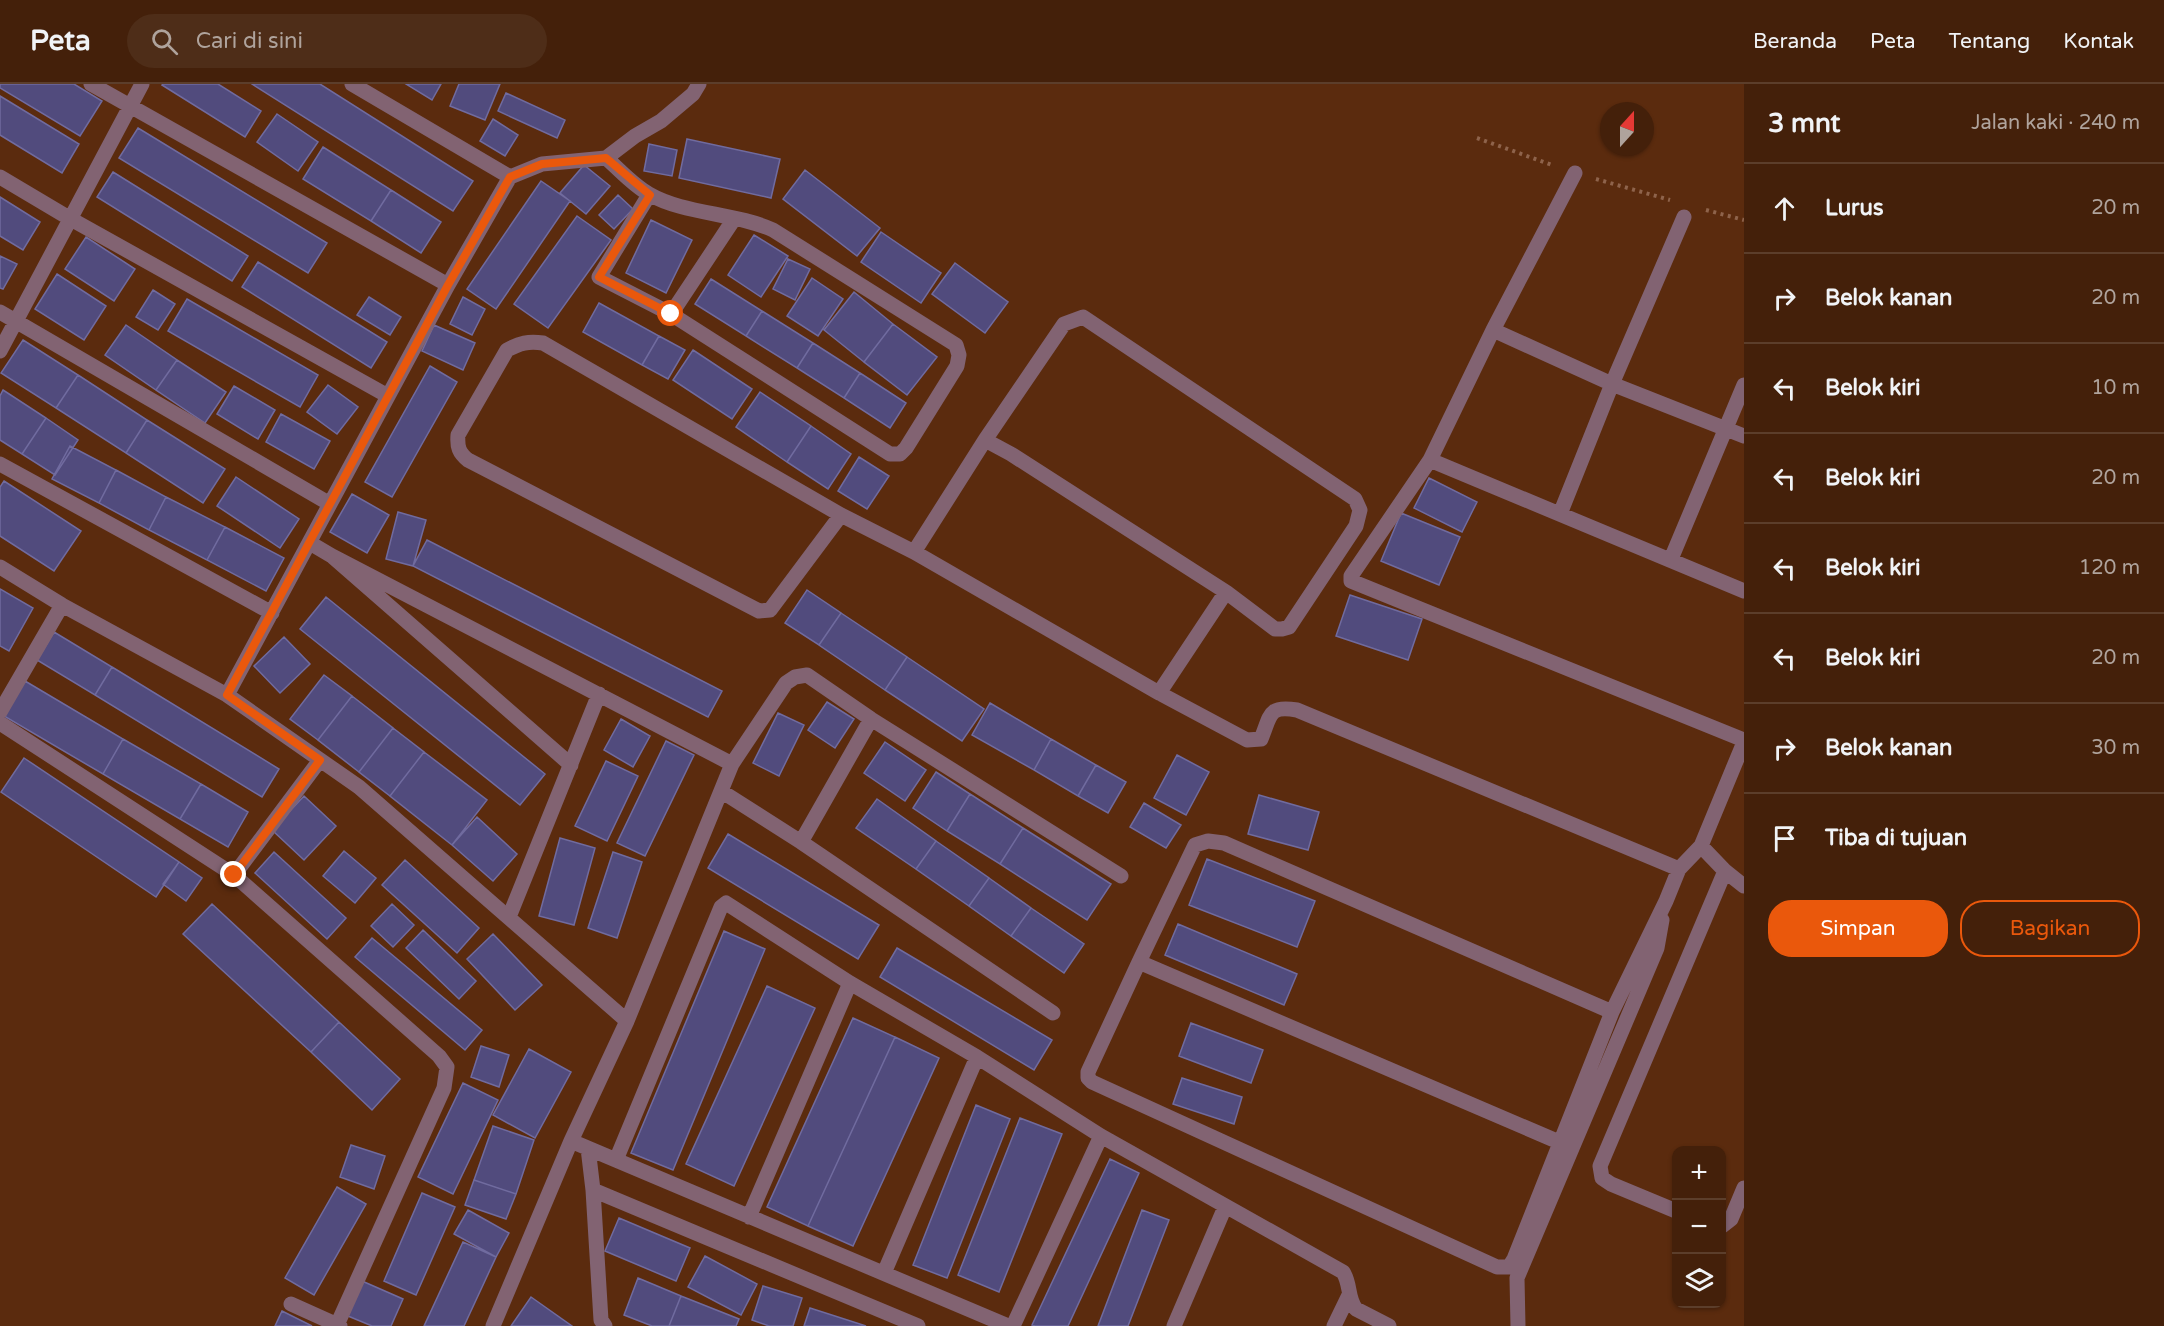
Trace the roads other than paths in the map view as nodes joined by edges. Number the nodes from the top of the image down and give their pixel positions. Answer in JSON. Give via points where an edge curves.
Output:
{"nodes":[{"id":1,"x":91,"y":84,"type":"edge"},
{"id":2,"x":142,"y":84,"type":"edge"},
{"id":3,"x":352,"y":84,"type":"edge"},
{"id":4,"x":699,"y":84,"type":"edge"},
{"id":5,"x":130,"y":107,"type":"junction"},
{"id":6,"x":606,"y":158,"type":"junction"},
{"id":7,"x":1575,"y":173,"type":"road end"},
{"id":8,"x":0,"y":177,"type":"edge"},
{"id":9,"x":510,"y":177,"type":"junction"},
{"id":10,"x":650,"y":195,"type":"junction"},
{"id":11,"x":1684,"y":217,"type":"dead end"},
{"id":12,"x":69,"y":218,"type":"junction"},
{"id":13,"x":734,"y":219,"type":"junction"},
{"id":14,"x":448,"y":285,"type":"junction"},
{"id":15,"x":0,"y":312,"type":"edge"},
{"id":16,"x":671,"y":314,"type":"junction"},
{"id":17,"x":15,"y":321,"type":"junction"},
{"id":18,"x":1493,"y":330,"type":"junction"},
{"id":19,"x":0,"y":351,"type":"edge"},
{"id":20,"x":1612,"y":384,"type":"junction"},
{"id":21,"x":1744,"y":386,"type":"edge"},
{"id":22,"x":388,"y":396,"type":"junction"},
{"id":23,"x":1725,"y":428,"type":"junction"},
{"id":24,"x":1744,"y":436,"type":"edge"},
{"id":25,"x":986,"y":440,"type":"junction"},
{"id":26,"x":1430,"y":460,"type":"junction"},
{"id":27,"x":0,"y":464,"type":"edge"},
{"id":28,"x":330,"y":504,"type":"junction"},
{"id":29,"x":1560,"y":514,"type":"junction"},
{"id":30,"x":841,"y":515,"type":"junction"},
{"id":31,"x":310,"y":543,"type":"junction"},
{"id":32,"x":914,"y":552,"type":"junction"},
{"id":33,"x":332,"y":556,"type":"junction"},
{"id":34,"x":1671,"y":559,"type":"junction"},
{"id":35,"x":0,"y":567,"type":"edge"},
{"id":36,"x":1744,"y":591,"type":"edge"},
{"id":37,"x":1226,"y":592,"type":"junction"},
{"id":38,"x":62,"y":605,"type":"junction"},
{"id":39,"x":272,"y":613,"type":"junction"},
{"id":40,"x":1159,"y":693,"type":"junction"},
{"id":41,"x":599,"y":694,"type":"junction"},
{"id":42,"x":227,"y":695,"type":"junction"},
{"id":43,"x":0,"y":712,"type":"edge"},
{"id":44,"x":871,"y":719,"type":"junction"},
{"id":45,"x":0,"y":723,"type":"edge"},
{"id":46,"x":1744,"y":741,"type":"edge"},
{"id":47,"x":320,"y":760,"type":"junction"},
{"id":48,"x":732,"y":764,"type":"junction"},
{"id":49,"x":571,"y":765,"type":"junction"},
{"id":50,"x":721,"y":791,"type":"junction"},
{"id":51,"x":801,"y":842,"type":"junction"},
{"id":52,"x":1701,"y":846,"type":"junction"},
{"id":53,"x":1679,"y":869,"type":"junction"},
{"id":54,"x":1725,"y":872,"type":"junction"},
{"id":55,"x":234,"y":875,"type":"junction"},
{"id":56,"x":1121,"y":876,"type":"dead end"},
{"id":57,"x":1744,"y":886,"type":"edge"},
{"id":58,"x":1666,"y":901,"type":"junction"},
{"id":59,"x":508,"y":917,"type":"junction"},
{"id":60,"x":1139,"y":962,"type":"junction"},
{"id":61,"x":850,"y":983,"type":"junction"},
{"id":62,"x":1612,"y":1012,"type":"junction"},
{"id":63,"x":1053,"y":1013,"type":"dead end"},
{"id":64,"x":627,"y":1021,"type":"junction"},
{"id":65,"x":977,"y":1057,"type":"junction"},
{"id":66,"x":1101,"y":1136,"type":"junction"},
{"id":67,"x":571,"y":1141,"type":"junction"},
{"id":68,"x":1559,"y":1142,"type":"junction"},
{"id":69,"x":588,"y":1148,"type":"junction"},
{"id":70,"x":616,"y":1160,"type":"junction"},
{"id":71,"x":1744,"y":1188,"type":"edge"},
{"id":72,"x":593,"y":1190,"type":"junction"},
{"id":73,"x":1225,"y":1207,"type":"junction"},
{"id":74,"x":1672,"y":1209,"type":"edge"},
{"id":75,"x":749,"y":1217,"type":"junction"},
{"id":76,"x":1726,"y":1223,"type":"edge"},
{"id":77,"x":884,"y":1273,"type":"junction"},
{"id":78,"x":1349,"y":1295,"type":"junction"},
{"id":79,"x":291,"y":1304,"type":"dead end"},
{"id":80,"x":339,"y":1325,"type":"edge"},
{"id":81,"x":493,"y":1326,"type":"edge"},
{"id":82,"x":605,"y":1326,"type":"edge"},
{"id":83,"x":918,"y":1326,"type":"edge"},
{"id":84,"x":1008,"y":1326,"type":"edge"},
{"id":85,"x":1013,"y":1326,"type":"edge"},
{"id":86,"x":1174,"y":1326,"type":"edge"},
{"id":87,"x":1334,"y":1326,"type":"edge"},
{"id":88,"x":1389,"y":1326,"type":"edge"},
{"id":89,"x":1518,"y":1326,"type":"edge"}],
"edges":[{"from":1,"to":5,"type":"street"},
{"from":2,"to":5,"type":"street"},
{"from":3,"to":9,"type":"street"},
{"from":4,"to":6,"type":"street","via":[[662,121]]},
{"from":5,"to":12,"type":"street"},
{"from":5,"to":14,"type":"street"},
{"from":6,"to":9,"type":"street","via":[[542,164]]},
{"from":6,"to":10,"type":"street"},
{"from":7,"to":18,"type":"street"},
{"from":8,"to":12,"type":"street"},
{"from":9,"to":14,"type":"street"},
{"from":10,"to":13,"type":"street"},
{"from":10,"to":16,"type":"street","via":[[599,277]]},
{"from":11,"to":20,"type":"street"},
{"from":12,"to":17,"type":"street"},
{"from":12,"to":22,"type":"street"},
{"from":13,"to":16,"type":"street"},
{"from":13,"to":16,"type":"street","via":[[773,230],[956,345],[957,366],[906,448],[900,454],[890,454]]},
{"from":14,"to":22,"type":"street"},
{"from":15,"to":17,"type":"street"},
{"from":17,"to":19,"type":"street"},
{"from":17,"to":28,"type":"street"},
{"from":18,"to":20,"type":"street"},
{"from":18,"to":26,"type":"street"},
{"from":20,"to":23,"type":"street"},
{"from":20,"to":29,"type":"street"},
{"from":21,"to":23,"type":"street"},
{"from":22,"to":28,"type":"street"},
{"from":23,"to":24,"type":"street"},
{"from":23,"to":34,"type":"street"},
{"from":25,"to":32,"type":"street"},
{"from":25,"to":37,"type":"street"},
{"from":25,"to":37,"type":"street","via":[[1064,324],[1083,317],[1355,499],[1360,510],[1356,526],[1289,627],[1275,629]]},
{"from":26,"to":29,"type":"street"},
{"from":26,"to":46,"type":"street","via":[[1352,581]]},
{"from":27,"to":39,"type":"street"},
{"from":28,"to":31,"type":"street"},
{"from":29,"to":34,"type":"street"},
{"from":30,"to":30,"type":"street","via":[[543,344],[529,341],[507,350],[458,435],[461,454],[468,460],[759,611],[770,610]]},
{"from":30,"to":32,"type":"street"},
{"from":31,"to":33,"type":"street"},
{"from":31,"to":39,"type":"street"},
{"from":32,"to":40,"type":"street"},
{"from":33,"to":41,"type":"street"},
{"from":33,"to":49,"type":"street"},
{"from":34,"to":36,"type":"street"},
{"from":35,"to":38,"type":"street"},
{"from":37,"to":40,"type":"street"},
{"from":38,"to":42,"type":"street"},
{"from":38,"to":43,"type":"street"},
{"from":39,"to":42,"type":"street"},
{"from":40,"to":53,"type":"street","via":[[1247,740],[1261,739],[1276,709],[1297,710]]},
{"from":41,"to":48,"type":"street"},
{"from":41,"to":49,"type":"street"},
{"from":42,"to":47,"type":"street"},
{"from":44,"to":48,"type":"street","via":[[807,675],[795,677],[786,683]]},
{"from":44,"to":51,"type":"street"},
{"from":44,"to":56,"type":"street"},
{"from":45,"to":55,"type":"street"},
{"from":46,"to":52,"type":"street"},
{"from":47,"to":55,"type":"street"},
{"from":47,"to":59,"type":"street","via":[[359,787]]},
{"from":48,"to":50,"type":"street"},
{"from":49,"to":59,"type":"street"},
{"from":50,"to":51,"type":"street"},
{"from":50,"to":64,"type":"street"},
{"from":51,"to":63,"type":"street"},
{"from":52,"to":53,"type":"street"},
{"from":52,"to":54,"type":"street"},
{"from":53,"to":58,"type":"street"},
{"from":54,"to":57,"type":"street"},
{"from":54,"to":74,"type":"street","via":[[1600,1166],[1602,1178],[1611,1184]]},
{"from":55,"to":80,"type":"street","via":[[447,1067],[444,1088]]},
{"from":58,"to":62,"type":"street"},
{"from":58,"to":89,"type":"street","via":[[1657,948],[1517,1278]]},
{"from":59,"to":64,"type":"street"},
{"from":60,"to":62,"type":"street","via":[[1195,845],[1208,841],[1224,843]]},
{"from":60,"to":68,"type":"street"},
{"from":60,"to":68,"type":"street","via":[[1088,1072],[1092,1082],[1497,1267],[1509,1267],[1514,1259]]},
{"from":61,"to":65,"type":"street"},
{"from":61,"to":70,"type":"street","via":[[726,903],[721,907]]},
{"from":61,"to":75,"type":"street"},
{"from":62,"to":68,"type":"street"},
{"from":64,"to":67,"type":"street"},
{"from":65,"to":66,"type":"street"},
{"from":65,"to":77,"type":"street"},
{"from":66,"to":73,"type":"street"},
{"from":66,"to":85,"type":"street"},
{"from":67,"to":69,"type":"street"},
{"from":67,"to":81,"type":"street"},
{"from":69,"to":70,"type":"street"},
{"from":69,"to":72,"type":"street"},
{"from":70,"to":75,"type":"street"},
{"from":71,"to":76,"type":"street"},
{"from":72,"to":82,"type":"street","via":[[601,1320]]},
{"from":72,"to":83,"type":"street"},
{"from":73,"to":78,"type":"street","via":[[1343,1272]]},
{"from":73,"to":86,"type":"street"},
{"from":75,"to":77,"type":"street"},
{"from":77,"to":84,"type":"street"},
{"from":78,"to":87,"type":"street"},
{"from":78,"to":88,"type":"street","via":[[1356,1309]]},
{"from":79,"to":80,"type":"street"}]}
